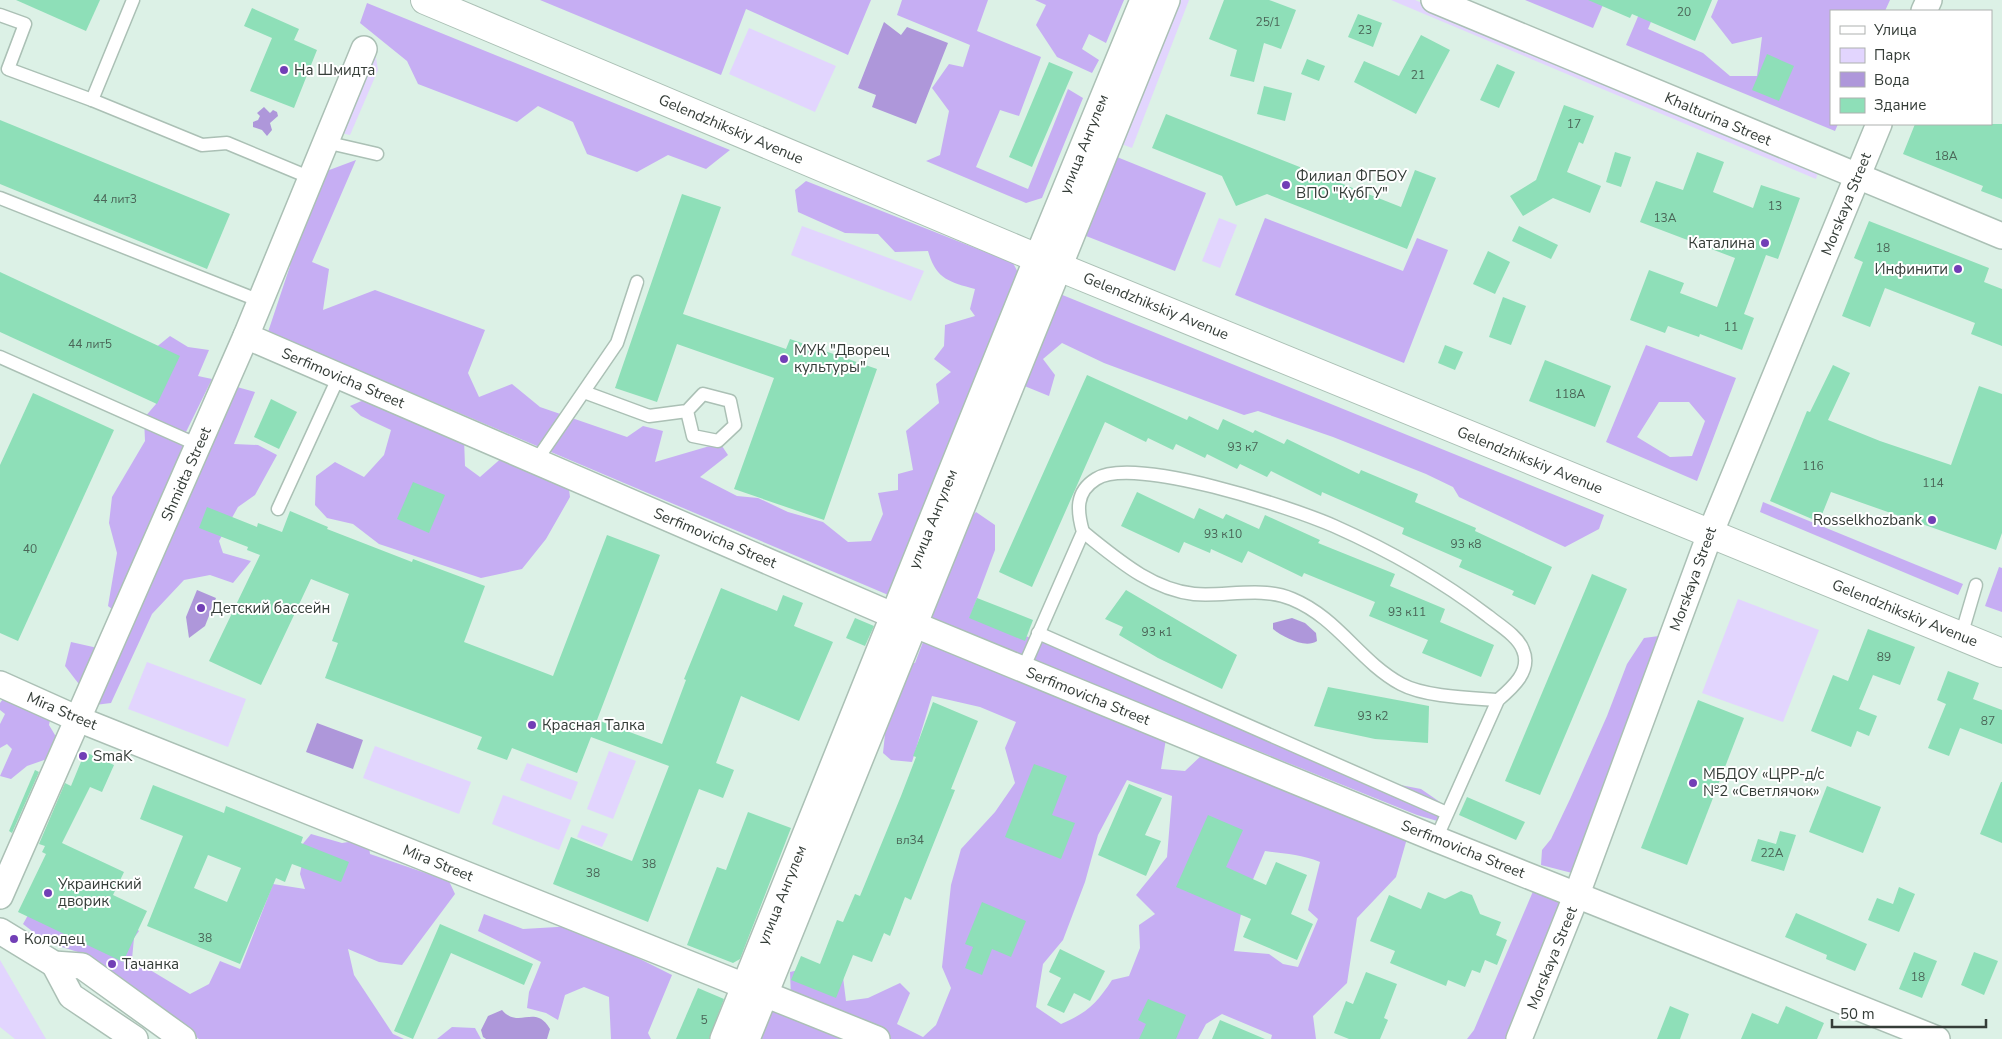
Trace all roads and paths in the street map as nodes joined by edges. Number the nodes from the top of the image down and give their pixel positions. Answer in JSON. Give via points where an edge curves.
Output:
{"nodes":[{"id":1,"x":133,"y":0,"type":"edge"},
{"id":2,"x":425,"y":0,"type":"edge"},
{"id":3,"x":1144,"y":0,"type":"edge"},
{"id":4,"x":1167,"y":0,"type":"edge"},
{"id":5,"x":1434,"y":0,"type":"edge"},
{"id":6,"x":0,"y":15,"type":"edge"},
{"id":7,"x":364,"y":49,"type":"dead end"},
{"id":8,"x":92,"y":100,"type":"junction"},
{"id":9,"x":1879,"y":125,"type":"edge"},
{"id":10,"x":325,"y":142,"type":"junction"},
{"id":11,"x":377,"y":154,"type":"dead end"},
{"id":12,"x":1857,"y":177,"type":"junction"},
{"id":13,"x":311,"y":178,"type":"junction"},
{"id":14,"x":0,"y":198,"type":"edge"},
{"id":15,"x":2002,"y":236,"type":"edge"},
{"id":16,"x":1048,"y":262,"type":"junction"},
{"id":17,"x":637,"y":282,"type":"dead end"},
{"id":18,"x":260,"y":301,"type":"junction"},
{"id":19,"x":246,"y":336,"type":"junction"},
{"id":20,"x":0,"y":357,"type":"edge"},
{"id":21,"x":339,"y":376,"type":"junction"},
{"id":22,"x":584,"y":392,"type":"junction"},
{"id":23,"x":687,"y":411,"type":"dead end"},
{"id":24,"x":198,"y":445,"type":"junction"},
{"id":25,"x":536,"y":461,"type":"junction"},
{"id":26,"x":278,"y":510,"type":"dead end"},
{"id":27,"x":1083,"y":532,"type":"junction"},
{"id":28,"x":1710,"y":534,"type":"junction"},
{"id":29,"x":1976,"y":586,"type":"dead end"},
{"id":30,"x":904,"y":620,"type":"junction"},
{"id":31,"x":1038,"y":633,"type":"junction"},
{"id":32,"x":1961,"y":636,"type":"junction"},
{"id":33,"x":2002,"y":653,"type":"edge"},
{"id":34,"x":1023,"y":669,"type":"junction"},
{"id":35,"x":1,"y":687,"type":"edge"},
{"id":36,"x":1498,"y":700,"type":"junction"},
{"id":37,"x":78,"y":719,"type":"junction"},
{"id":38,"x":1447,"y":813,"type":"junction"},
{"id":39,"x":1436,"y":839,"type":"junction"},
{"id":40,"x":1577,"y":894,"type":"junction"},
{"id":41,"x":0,"y":896,"type":"edge"},
{"id":42,"x":0,"y":931,"type":"edge"},
{"id":43,"x":54,"y":964,"type":"junction"},
{"id":44,"x":755,"y":990,"type":"junction"},
{"id":45,"x":135,"y":1039,"type":"edge"},
{"id":46,"x":183,"y":1039,"type":"edge"},
{"id":47,"x":723,"y":1039,"type":"edge"},
{"id":48,"x":747,"y":1039,"type":"edge"},
{"id":49,"x":877,"y":1039,"type":"edge"},
{"id":50,"x":1519,"y":1039,"type":"edge"},
{"id":51,"x":1937,"y":1039,"type":"edge"}],
"edges":[{"from":1,"to":8,"type":"lane"},
{"from":2,"to":16,"type":"main road","name":"Gelendzhikskiy Avenue"},
{"from":3,"to":16,"type":"street","name":"улица Ангулем"},
{"from":4,"to":16,"type":"street","name":"улица Ангулем"},
{"from":5,"to":12,"type":"street","name":"Khalturina Street"},
{"from":6,"to":8,"type":"lane","via":[[25,24],[8,69]]},
{"from":7,"to":10,"type":"street","name":"Shmidta Street"},
{"from":8,"to":13,"type":"lane","via":[[202,145],[227,144]]},
{"from":9,"to":12,"type":"street","name":"Morskaya Street"},
{"from":10,"to":11,"type":"lane"},
{"from":10,"to":13,"type":"street","name":"Shmidta Street"},
{"from":12,"to":15,"type":"street","name":"Khalturina Street"},
{"from":12,"to":28,"type":"street","name":"Morskaya Street"},
{"from":13,"to":18,"type":"street","name":"Shmidta Street"},
{"from":14,"to":18,"type":"lane"},
{"from":16,"to":28,"type":"main road","name":"Gelendzhikskiy Avenue"},
{"from":16,"to":30,"type":"street","name":"улица Ангулем"},
{"from":17,"to":22,"type":"lane","via":[[617,343]]},
{"from":18,"to":19,"type":"street","name":"Shmidta Street"},
{"from":19,"to":21,"type":"street","name":"Serfimovicha Street"},
{"from":19,"to":24,"type":"street","name":"Shmidta Street"},
{"from":20,"to":24,"type":"lane"},
{"from":21,"to":25,"type":"street","name":"Serfimovicha Street"},
{"from":21,"to":26,"type":"lane"},
{"from":22,"to":23,"type":"lane","via":[[649,416]]},
{"from":22,"to":25,"type":"lane"},
{"from":24,"to":37,"type":"street","name":"Shmidta Street"},
{"from":25,"to":30,"type":"street","name":"Serfimovicha Street"},
{"from":27,"to":31,"type":"lane"},
{"from":27,"to":36,"type":"lane","via":[[1156,585],[1194,594],[1252,592],[1290,598],[1326,618],[1373,664],[1402,685],[1447,697]]},
{"from":27,"to":36,"type":"lane","via":[[1077,513],[1081,493],[1097,478],[1120,473],[1174,477],[1255,498],[1333,526],[1395,556],[1461,595],[1510,634],[1523,650],[1524,669],[1514,687]]},
{"from":28,"to":32,"type":"main road","name":"Gelendzhikskiy Avenue"},
{"from":28,"to":40,"type":"street","name":"Morskaya Street"},
{"from":29,"to":32,"type":"lane"},
{"from":30,"to":34,"type":"street","name":"Serfimovicha Street"},
{"from":30,"to":44,"type":"street","name":"улица Ангулем"},
{"from":31,"to":34,"type":"lane"},
{"from":31,"to":38,"type":"lane"},
{"from":32,"to":33,"type":"main road","name":"Gelendzhikskiy Avenue"},
{"from":34,"to":39,"type":"street","name":"Serfimovicha Street"},
{"from":35,"to":37,"type":"street","name":"Mira Street"},
{"from":36,"to":38,"type":"lane"},
{"from":37,"to":41,"type":"street","name":"Shmidta Street"},
{"from":37,"to":44,"type":"street","name":"Mira Street"},
{"from":38,"to":39,"type":"lane"},
{"from":39,"to":40,"type":"street","name":"Serfimovicha Street"},
{"from":40,"to":50,"type":"street","name":"Morskaya Street"},
{"from":40,"to":51,"type":"street","name":"Serfimovicha Street"},
{"from":42,"to":43,"type":"street"},
{"from":43,"to":45,"type":"street","via":[[71,996]]},
{"from":43,"to":46,"type":"street","via":[[82,966]]},
{"from":44,"to":47,"type":"street","name":"улица Ангулем"},
{"from":44,"to":48,"type":"street","name":"улица Ангулем"},
{"from":44,"to":49,"type":"street","name":"Mira Street"}]}
